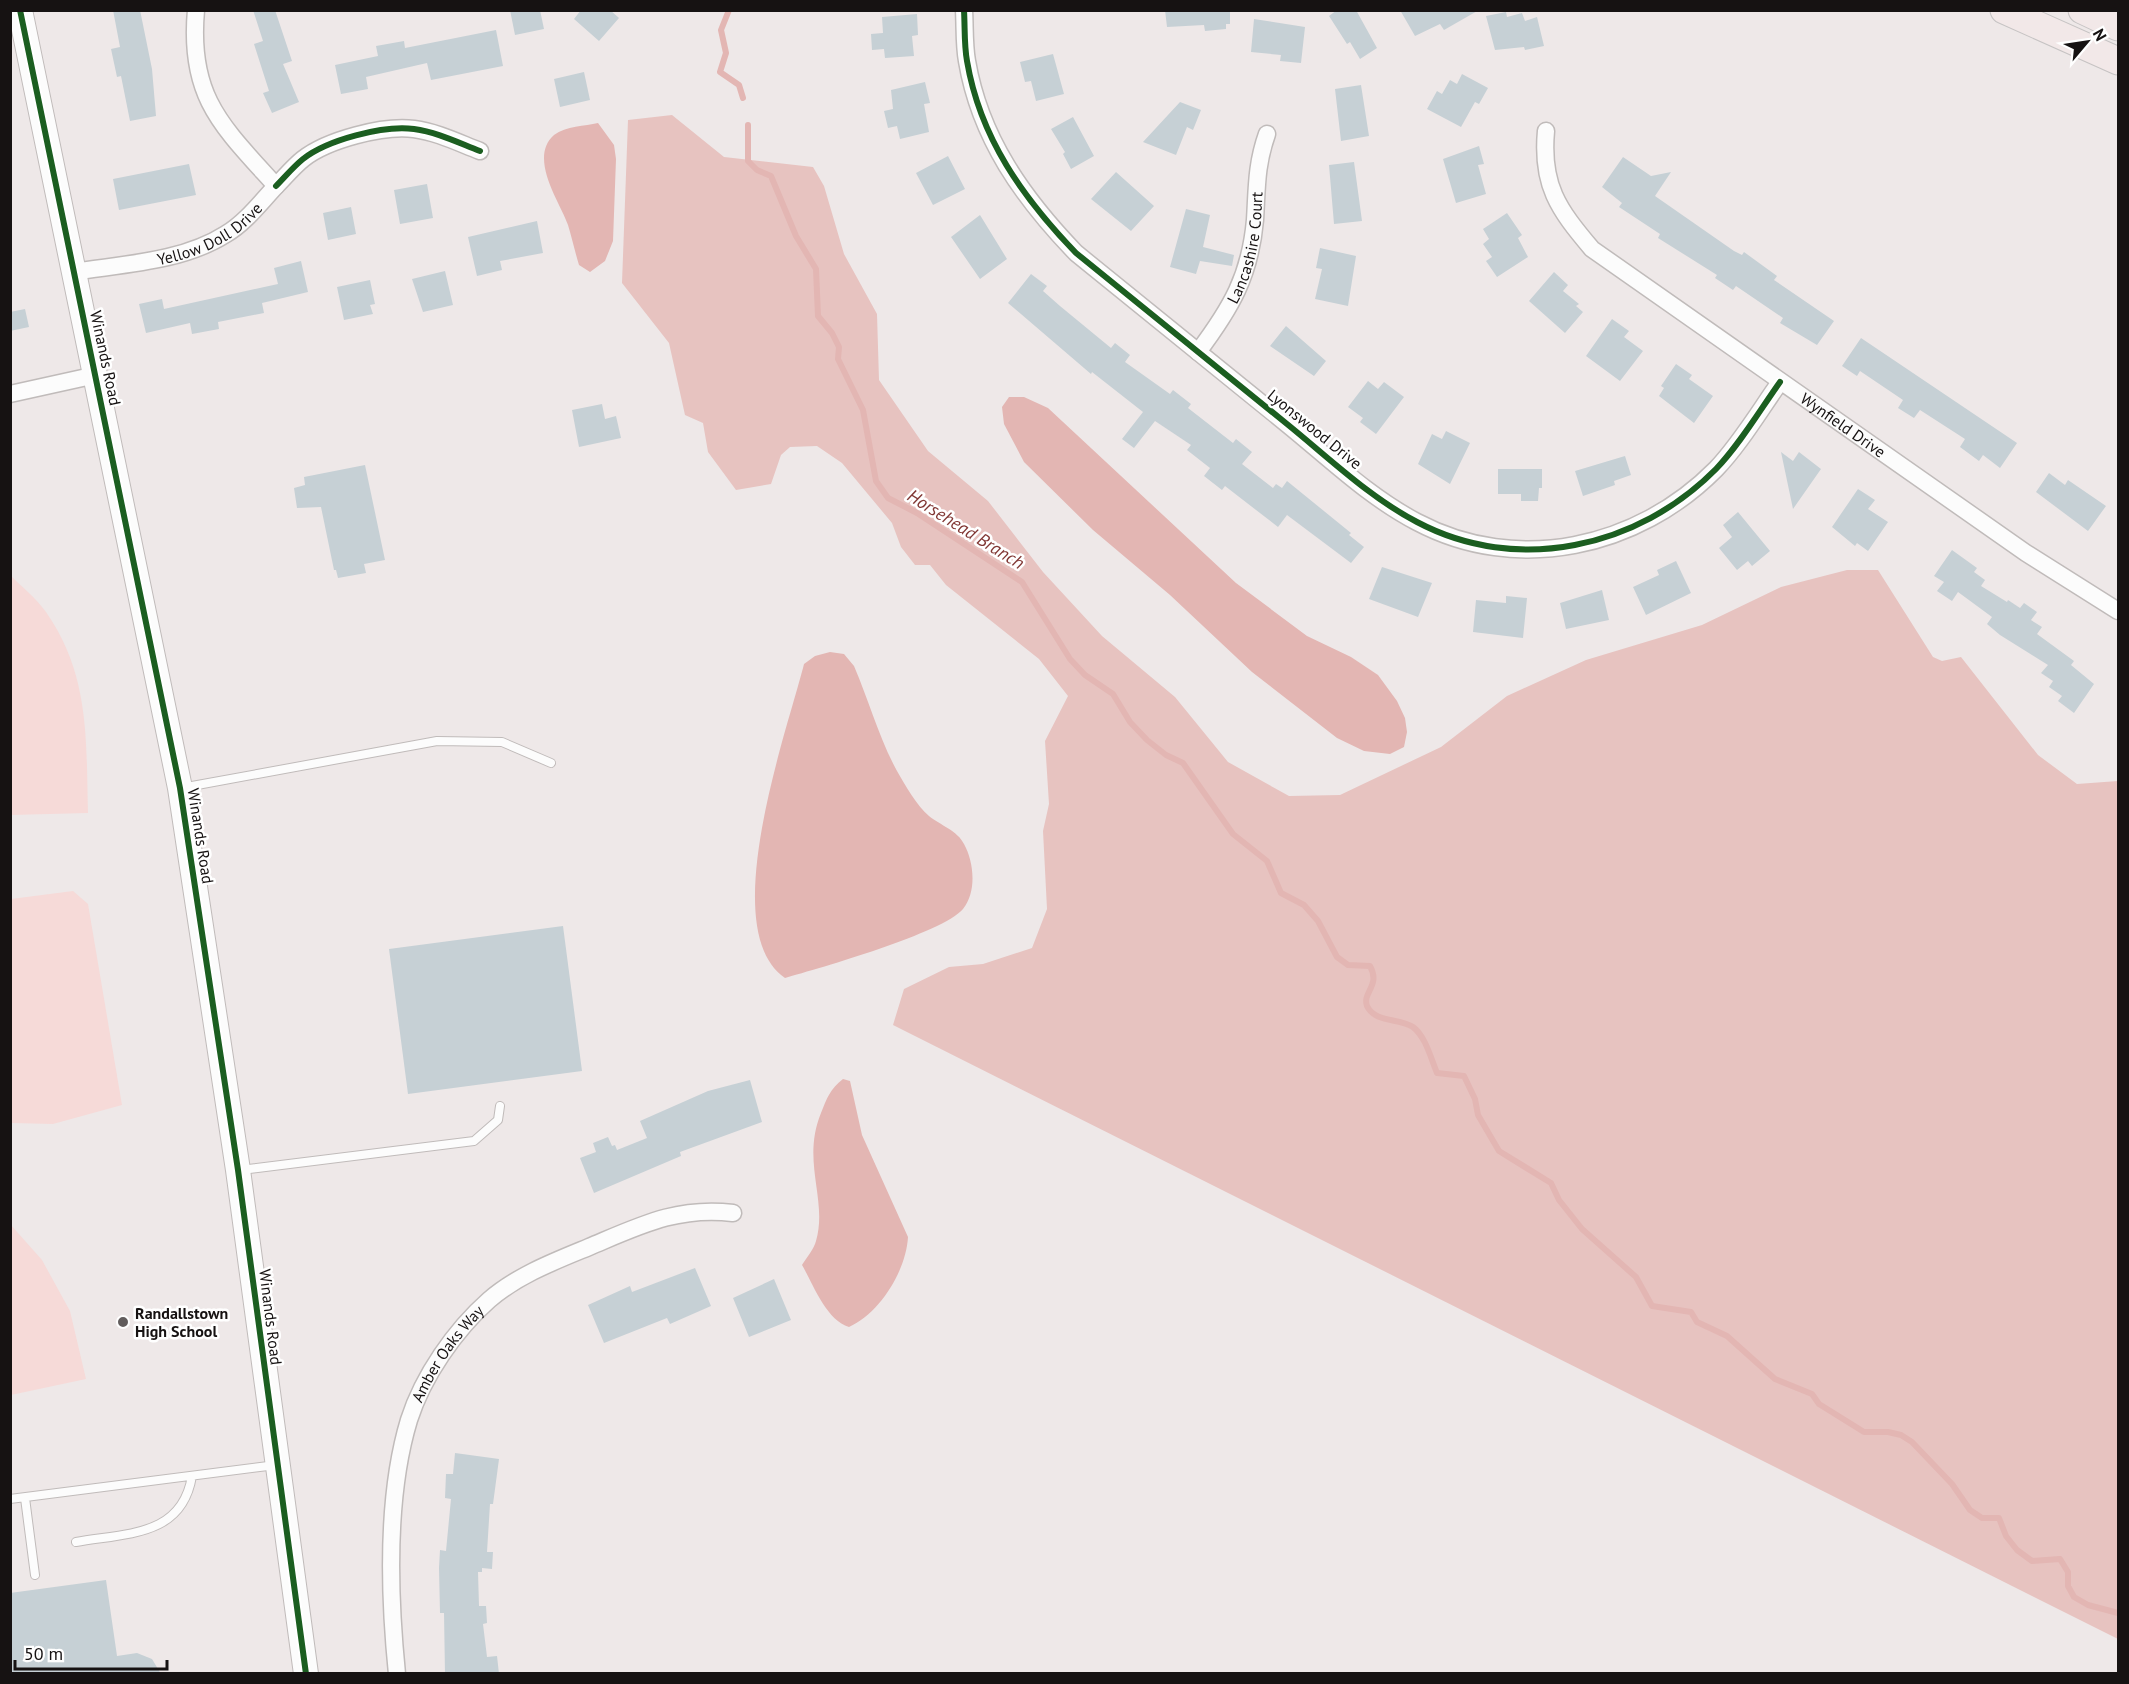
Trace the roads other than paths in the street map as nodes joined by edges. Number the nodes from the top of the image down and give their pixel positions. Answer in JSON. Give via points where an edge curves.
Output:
{"nodes":[{"id":1,"x":20,"y":10,"type":"edge"},
{"id":2,"x":196,"y":10,"type":"edge"},
{"id":3,"x":964,"y":10,"type":"edge"},
{"id":4,"x":2004,"y":10,"type":"edge"},
{"id":5,"x":2082,"y":10,"type":"edge"},
{"id":6,"x":2118,"y":27,"type":"edge"},
{"id":7,"x":2118,"y":61,"type":"edge"},
{"id":8,"x":1546,"y":131,"type":"dead end"},
{"id":9,"x":1267,"y":134,"type":"dead end"},
{"id":10,"x":480,"y":151,"type":"dead end"},
{"id":11,"x":276,"y":186,"type":"junction"},
{"id":12,"x":73,"y":272,"type":"junction"},
{"id":13,"x":1198,"y":352,"type":"junction"},
{"id":14,"x":96,"y":375,"type":"junction"},
{"id":15,"x":1780,"y":382,"type":"junction"},
{"id":16,"x":10,"y":394,"type":"edge"},
{"id":17,"x":2118,"y":611,"type":"edge"},
{"id":18,"x":551,"y":762,"type":"dead end"},
{"id":19,"x":180,"y":788,"type":"junction"},
{"id":20,"x":500,"y":1106,"type":"dead end"},
{"id":21,"x":238,"y":1170,"type":"junction"},
{"id":22,"x":733,"y":1213,"type":"dead end"},
{"id":23,"x":276,"y":1465,"type":"junction"},
{"id":24,"x":192,"y":1476,"type":"junction"},
{"id":25,"x":25,"y":1498,"type":"junction"},
{"id":26,"x":10,"y":1500,"type":"edge"},
{"id":27,"x":76,"y":1542,"type":"dead end"},
{"id":28,"x":35,"y":1575,"type":"dead end"},
{"id":29,"x":306,"y":1674,"type":"edge"},
{"id":30,"x":397,"y":1674,"type":"edge"}],
"edges":[{"from":1,"to":12,"type":"street","name":"Winands Road"},
{"from":2,"to":11,"type":"street","name":"Yellow Doll Drive","via":[[200,85],[228,133]]},
{"from":3,"to":13,"type":"street","name":"Lyonswood Drive","via":[[972,87],[986,128],[1024,194],[1076,253]]},
{"from":4,"to":7,"type":"main road"},
{"from":5,"to":6,"type":"main road"},
{"from":8,"to":15,"type":"street","name":"Wynfield Drive","via":[[1543,158],[1548,181],[1559,206],[1592,249]]},
{"from":9,"to":13,"type":"street","name":"Lancashire Court","via":[[1258,159],[1255,220],[1243,277],[1224,317]]},
{"from":10,"to":11,"type":"street","via":[[435,134],[412,129],[386,130],[325,146],[303,159]]},
{"from":11,"to":12,"type":"street","name":"Yellow Doll Drive","via":[[228,234],[204,246],[176,255]]},
{"from":12,"to":14,"type":"street","name":"Winands Road"},
{"from":13,"to":15,"type":"street","name":"Lyonswood Drive","via":[[1383,501],[1416,522],[1450,538],[1522,549],[1596,542],[1631,530],[1692,492],[1717,467]]},
{"from":14,"to":16,"type":"street"},
{"from":14,"to":19,"type":"street","name":"Winands Road"},
{"from":15,"to":17,"type":"street","name":"Wynfield Drive","via":[[2026,553]]},
{"from":18,"to":19,"type":"lane","via":[[502,742],[438,741]]},
{"from":19,"to":21,"type":"street","name":"Winands Road"},
{"from":20,"to":21,"type":"lane","via":[[498,1120],[474,1141]]},
{"from":21,"to":23,"type":"street","name":"Winands Road"},
{"from":22,"to":30,"type":"street","name":"Amber Oaks Way","via":[[706,1210],[653,1220],[520,1278],[490,1299],[440,1358],[410,1419],[400,1461],[392,1544]]},
{"from":23,"to":24,"type":"lane"},
{"from":23,"to":29,"type":"street","name":"Winands Road"},
{"from":24,"to":25,"type":"lane"},
{"from":24,"to":27,"type":"lane","via":[[181,1509],[160,1526]]},
{"from":25,"to":26,"type":"lane"},
{"from":25,"to":28,"type":"lane"}]}
